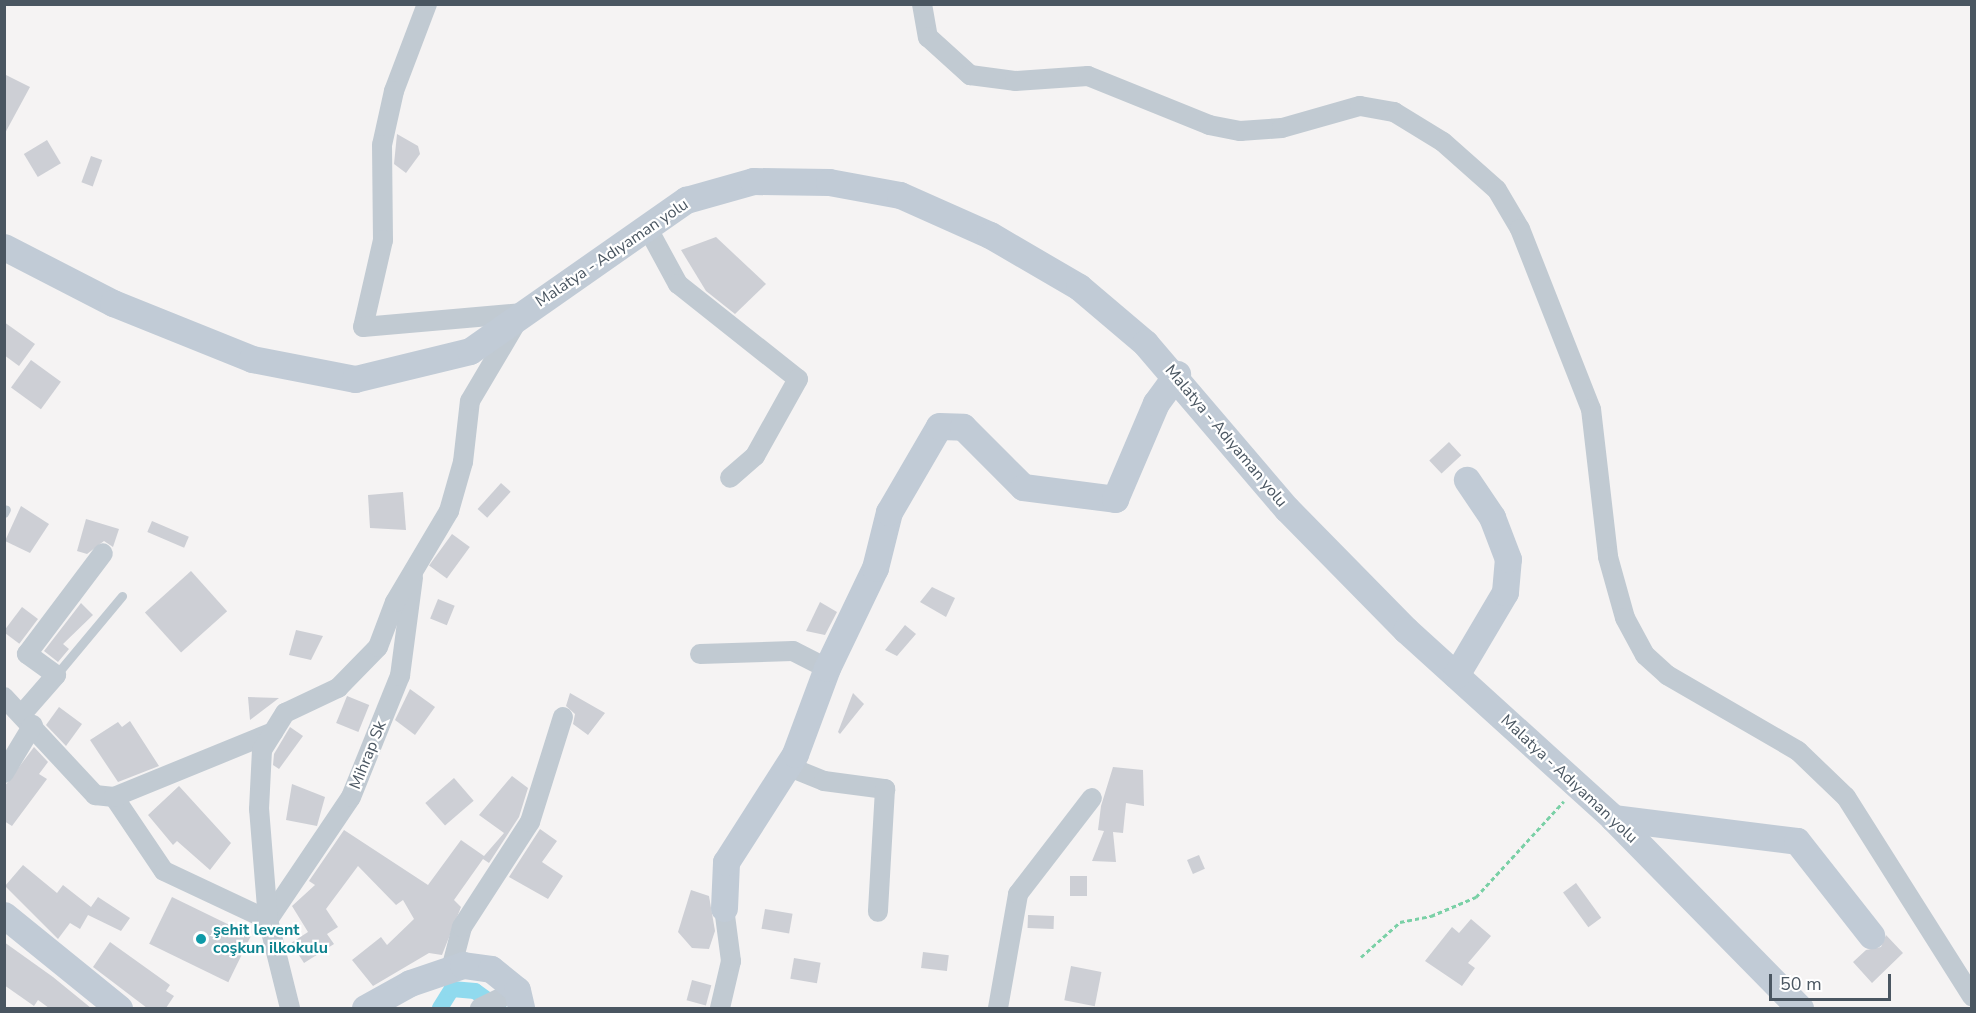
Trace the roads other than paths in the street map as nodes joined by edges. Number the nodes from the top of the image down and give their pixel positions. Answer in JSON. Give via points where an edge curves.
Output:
{"nodes":[{"id":1,"x":427,"y":4,"type":"edge"},
{"id":2,"x":922,"y":4,"type":"edge"},
{"id":3,"x":647,"y":227,"type":"junction"},
{"id":4,"x":4,"y":248,"type":"edge"},
{"id":5,"x":522,"y":314,"type":"junction"},
{"id":6,"x":1177,"y":374,"type":"junction"},
{"id":7,"x":730,"y":478,"type":"dead end"},
{"id":8,"x":1467,"y":480,"type":"dead end"},
{"id":9,"x":103,"y":553,"type":"dead end"},
{"id":10,"x":414,"y":569,"type":"junction"},
{"id":11,"x":122,"y":596,"type":"dead end"},
{"id":12,"x":700,"y":654,"type":"dead end"},
{"id":13,"x":827,"y":668,"type":"junction"},
{"id":14,"x":56,"y":675,"type":"junction"},
{"id":15,"x":1456,"y":675,"type":"junction"},
{"id":16,"x":4,"y":697,"type":"edge"},
{"id":17,"x":563,"y":717,"type":"dead end"},
{"id":18,"x":28,"y":720,"type":"junction"},
{"id":19,"x":273,"y":732,"type":"junction"},
{"id":20,"x":787,"y":766,"type":"junction"},
{"id":21,"x":4,"y":773,"type":"edge"},
{"id":22,"x":114,"y":797,"type":"junction"},
{"id":23,"x":1092,"y":798,"type":"dead end"},
{"id":24,"x":1613,"y":818,"type":"junction"},
{"id":25,"x":724,"y":908,"type":"joint"},
{"id":26,"x":878,"y":912,"type":"dead end"},
{"id":27,"x":6,"y":920,"type":"edge"},
{"id":28,"x":268,"y":920,"type":"junction"},
{"id":29,"x":1871,"y":934,"type":"dead end"},
{"id":30,"x":452,"y":969,"type":"junction"},
{"id":31,"x":1971,"y":996,"type":"edge"},
{"id":32,"x":519,"y":999,"type":"edge"},
{"id":33,"x":119,"y":1008,"type":"edge"},
{"id":34,"x":290,"y":1008,"type":"edge"},
{"id":35,"x":365,"y":1008,"type":"edge"},
{"id":36,"x":480,"y":1008,"type":"edge"},
{"id":37,"x":720,"y":1008,"type":"edge"},
{"id":38,"x":998,"y":1008,"type":"edge"},
{"id":39,"x":1800,"y":1008,"type":"edge"}],
"edges":[{"from":1,"to":5,"type":"street","via":[[394,91],[382,145],[383,240],[363,327]]},
{"from":2,"to":31,"type":"street","via":[[928,37],[970,75],[1015,81],[1088,76],[1209,125],[1240,131],[1282,128],[1360,106],[1394,112],[1443,142],[1497,190],[1520,229],[1592,409],[1608,557],[1625,618],[1645,655],[1667,675],[1798,751],[1846,797]]},
{"from":3,"to":5,"type":"main road","name":"Malatya - Adıyaman yolu"},
{"from":3,"to":6,"type":"main road","name":"Malatya - Adıyaman yolu","via":[[686,200],[753,181],[829,182],[900,195],[990,235],[1079,287]]},
{"from":3,"to":7,"type":"street","via":[[678,284],[798,378],[755,456]]},
{"from":4,"to":5,"type":"main road","name":"Malatya - Adıyaman yolu","via":[[113,303],[252,359],[355,379],[470,351]]},
{"from":5,"to":10,"type":"street","via":[[470,401],[463,462],[449,511]]},
{"from":6,"to":13,"type":"main road","via":[[1156,403],[1115,499],[1023,487],[963,427],[939,426],[890,512],[875,568]]},
{"from":6,"to":15,"type":"main road","name":"Malatya - Adıyaman yolu","via":[[1287,510]]},
{"from":8,"to":15,"type":"main road","via":[[1491,517],[1508,559],[1505,591]]},
{"from":9,"to":14,"type":"street","via":[[27,654]]},
{"from":10,"to":19,"type":"street","via":[[378,647],[338,688],[285,713]]},
{"from":10,"to":28,"type":"street","name":"Mihrap Sk","via":[[400,676],[351,797]]},
{"from":11,"to":14,"type":"lane"},
{"from":12,"to":13,"type":"street","via":[[794,651]]},
{"from":13,"to":20,"type":"main road"},
{"from":14,"to":18,"type":"street"},
{"from":15,"to":24,"type":"main road","name":"Malatya - Adıyaman yolu"},
{"from":16,"to":18,"type":"street"},
{"from":17,"to":30,"type":"street","via":[[530,822],[462,927]]},
{"from":18,"to":21,"type":"street"},
{"from":18,"to":22,"type":"street","via":[[95,795]]},
{"from":19,"to":22,"type":"street"},
{"from":19,"to":28,"type":"street","via":[[262,750],[259,809]]},
{"from":20,"to":25,"type":"main road","via":[[726,862]]},
{"from":20,"to":26,"type":"street","via":[[824,781],[885,789]]},
{"from":22,"to":28,"type":"street","via":[[164,871]]},
{"from":23,"to":38,"type":"street","via":[[1018,894]]},
{"from":24,"to":29,"type":"main road","via":[[1797,841]]},
{"from":24,"to":39,"type":"main road","name":"Malatya - Adıyaman yolu"},
{"from":25,"to":37,"type":"street","via":[[731,961]]},
{"from":27,"to":33,"type":"main road"},
{"from":28,"to":34,"type":"street"},
{"from":30,"to":32,"type":"main road","via":[[491,969]]},
{"from":30,"to":35,"type":"main road"},
{"from":32,"to":36,"type":"street"}]}
